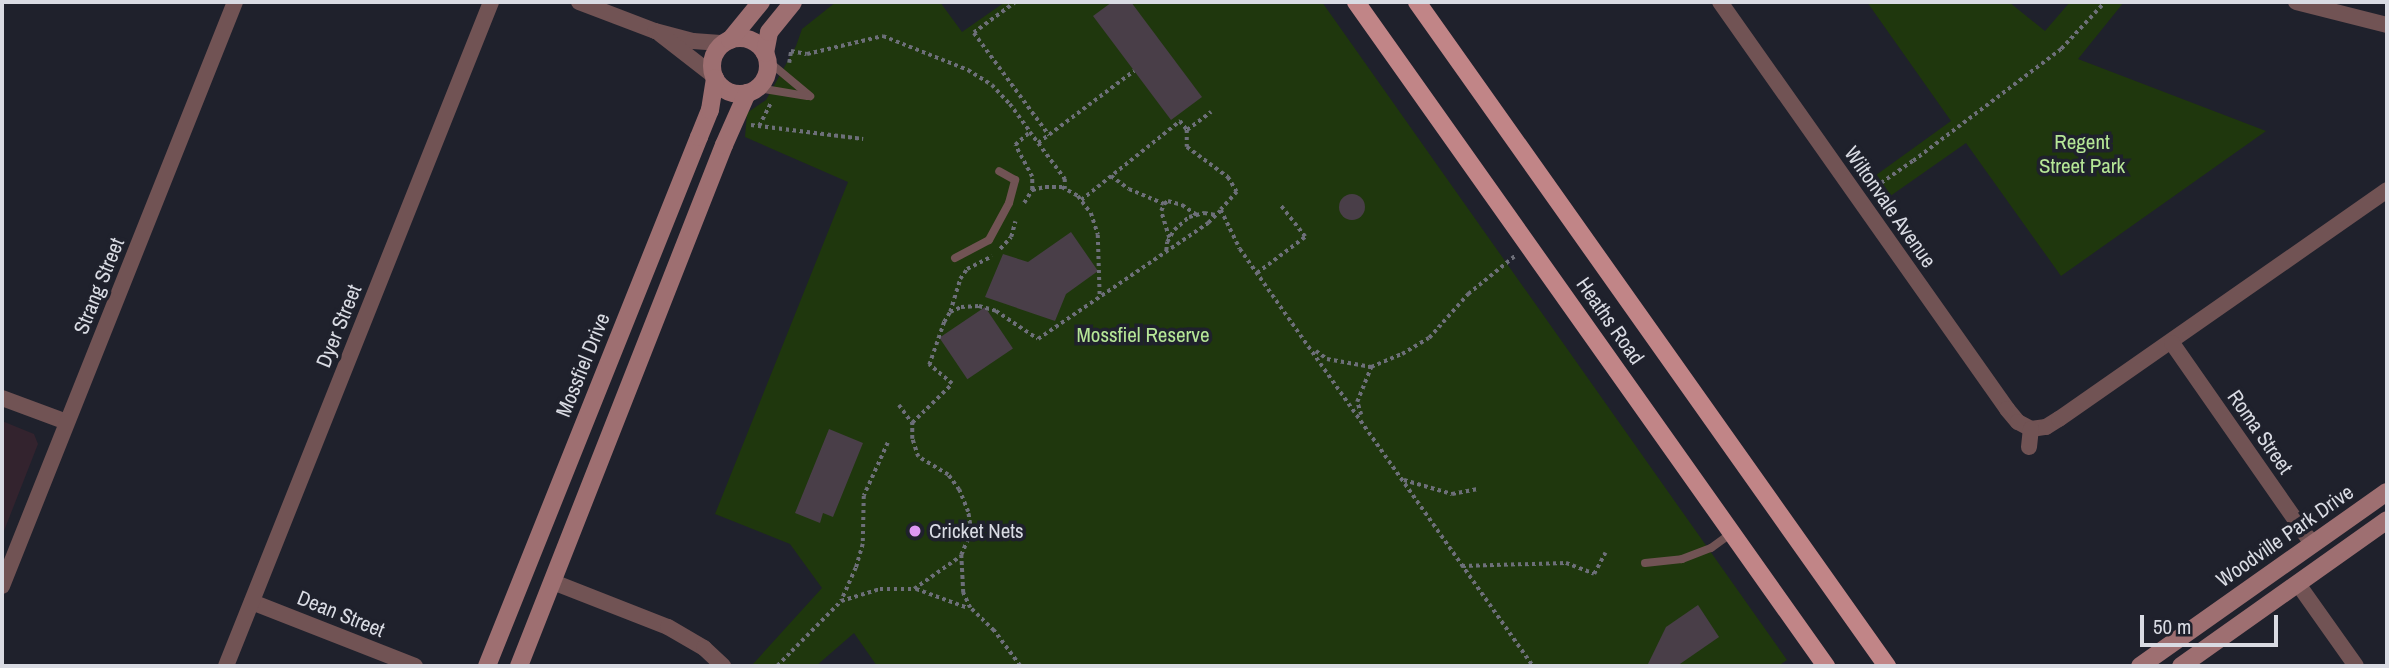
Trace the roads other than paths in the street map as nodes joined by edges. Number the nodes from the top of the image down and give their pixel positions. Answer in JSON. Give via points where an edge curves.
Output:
{"nodes":[{"id":1,"x":235,"y":2,"type":"edge"},
{"id":2,"x":491,"y":2,"type":"edge"},
{"id":3,"x":579,"y":2,"type":"edge"},
{"id":4,"x":761,"y":2,"type":"edge"},
{"id":5,"x":793,"y":2,"type":"edge"},
{"id":6,"x":1356,"y":2,"type":"edge"},
{"id":7,"x":1418,"y":2,"type":"edge"},
{"id":8,"x":1720,"y":2,"type":"edge"},
{"id":9,"x":2296,"y":2,"type":"edge"},
{"id":10,"x":2387,"y":24,"type":"edge"},
{"id":11,"x":655,"y":31,"type":"junction"},
{"id":12,"x":727,"y":42,"type":"junction"},
{"id":13,"x":767,"y":57,"type":"junction"},
{"id":14,"x":714,"y":77,"type":"junction"},
{"id":15,"x":759,"y":93,"type":"junction"},
{"id":16,"x":999,"y":171,"type":"dead end"},
{"id":17,"x":2387,"y":190,"type":"edge"},
{"id":18,"x":955,"y":258,"type":"dead end"},
{"id":19,"x":2172,"y":343,"type":"junction"},
{"id":20,"x":2,"y":398,"type":"edge"},
{"id":21,"x":67,"y":422,"type":"junction"},
{"id":22,"x":2031,"y":429,"type":"junction"},
{"id":23,"x":2029,"y":447,"type":"dead end"},
{"id":24,"x":2387,"y":492,"type":"edge"},
{"id":25,"x":2387,"y":520,"type":"edge"},
{"id":26,"x":1731,"y":533,"type":"junction"},
{"id":27,"x":2312,"y":544,"type":"junction"},
{"id":28,"x":1645,"y":563,"type":"dead end"},
{"id":29,"x":2326,"y":563,"type":"junction"},
{"id":30,"x":2284,"y":565,"type":"junction"},
{"id":31,"x":553,"y":582,"type":"junction"},
{"id":32,"x":2298,"y":584,"type":"junction"},
{"id":33,"x":2,"y":586,"type":"edge"},
{"id":34,"x":252,"y":602,"type":"junction"},
{"id":35,"x":226,"y":666,"type":"edge"},
{"id":36,"x":415,"y":666,"type":"edge"},
{"id":37,"x":487,"y":666,"type":"edge"},
{"id":38,"x":519,"y":666,"type":"edge"},
{"id":39,"x":723,"y":666,"type":"edge"},
{"id":40,"x":1826,"y":666,"type":"edge"},
{"id":41,"x":1886,"y":666,"type":"edge"},
{"id":42,"x":2140,"y":666,"type":"edge"},
{"id":43,"x":2181,"y":666,"type":"edge"},
{"id":44,"x":2356,"y":666,"type":"edge"}],
"edges":[{"from":1,"to":21,"type":"street","name":"Strang Street"},
{"from":2,"to":34,"type":"street","name":"Dyer Street"},
{"from":3,"to":11,"type":"street"},
{"from":4,"to":12,"type":"street"},
{"from":5,"to":13,"type":"street","via":[[769,32]]},
{"from":6,"to":26,"type":"main road","name":"Heaths Road"},
{"from":7,"to":41,"type":"main road","name":"Heaths Road"},
{"from":8,"to":22,"type":"street","name":"Wiltonvale Avenue","via":[[2007,409]]},
{"from":9,"to":10,"type":"street"},
{"from":11,"to":12,"type":"street","via":[[693,41]]},
{"from":11,"to":14,"type":"street"},
{"from":12,"to":13,"type":"street","via":[[746,38]]},
{"from":12,"to":14,"type":"street","via":[[714,58]]},
{"from":13,"to":15,"type":"street","via":[[767,76]]},
{"from":13,"to":15,"type":"lane","via":[[810,96]]},
{"from":14,"to":15,"type":"street","via":[[729,92]]},
{"from":14,"to":37,"type":"street","name":"Mossfiel Drive","via":[[710,108],[699,137]]},
{"from":15,"to":31,"type":"street","via":[[724,145]]},
{"from":16,"to":18,"type":"lane","via":[[1015,180],[1009,203],[989,240]]},
{"from":17,"to":19,"type":"street"},
{"from":19,"to":22,"type":"street","via":[[2053,423]]},
{"from":19,"to":27,"type":"street","name":"Roma Street"},
{"from":20,"to":21,"type":"street"},
{"from":21,"to":33,"type":"street","name":"Strang Street"},
{"from":22,"to":23,"type":"street"},
{"from":24,"to":27,"type":"street","name":"Woodville Park Drive"},
{"from":25,"to":29,"type":"street"},
{"from":26,"to":28,"type":"lane","via":[[1711,548],[1682,559]]},
{"from":26,"to":40,"type":"main road","name":"Heaths Road"},
{"from":27,"to":29,"type":"street"},
{"from":27,"to":30,"type":"street","name":"Woodville Park Drive"},
{"from":29,"to":32,"type":"street"},
{"from":30,"to":32,"type":"street"},
{"from":30,"to":42,"type":"street","name":"Woodville Park Drive"},
{"from":31,"to":38,"type":"street"},
{"from":31,"to":39,"type":"street","via":[[668,627],[704,648]]},
{"from":32,"to":43,"type":"street"},
{"from":32,"to":44,"type":"street"},
{"from":34,"to":35,"type":"street","name":"Dyer Street"},
{"from":34,"to":36,"type":"street","name":"Dean Street"}]}
